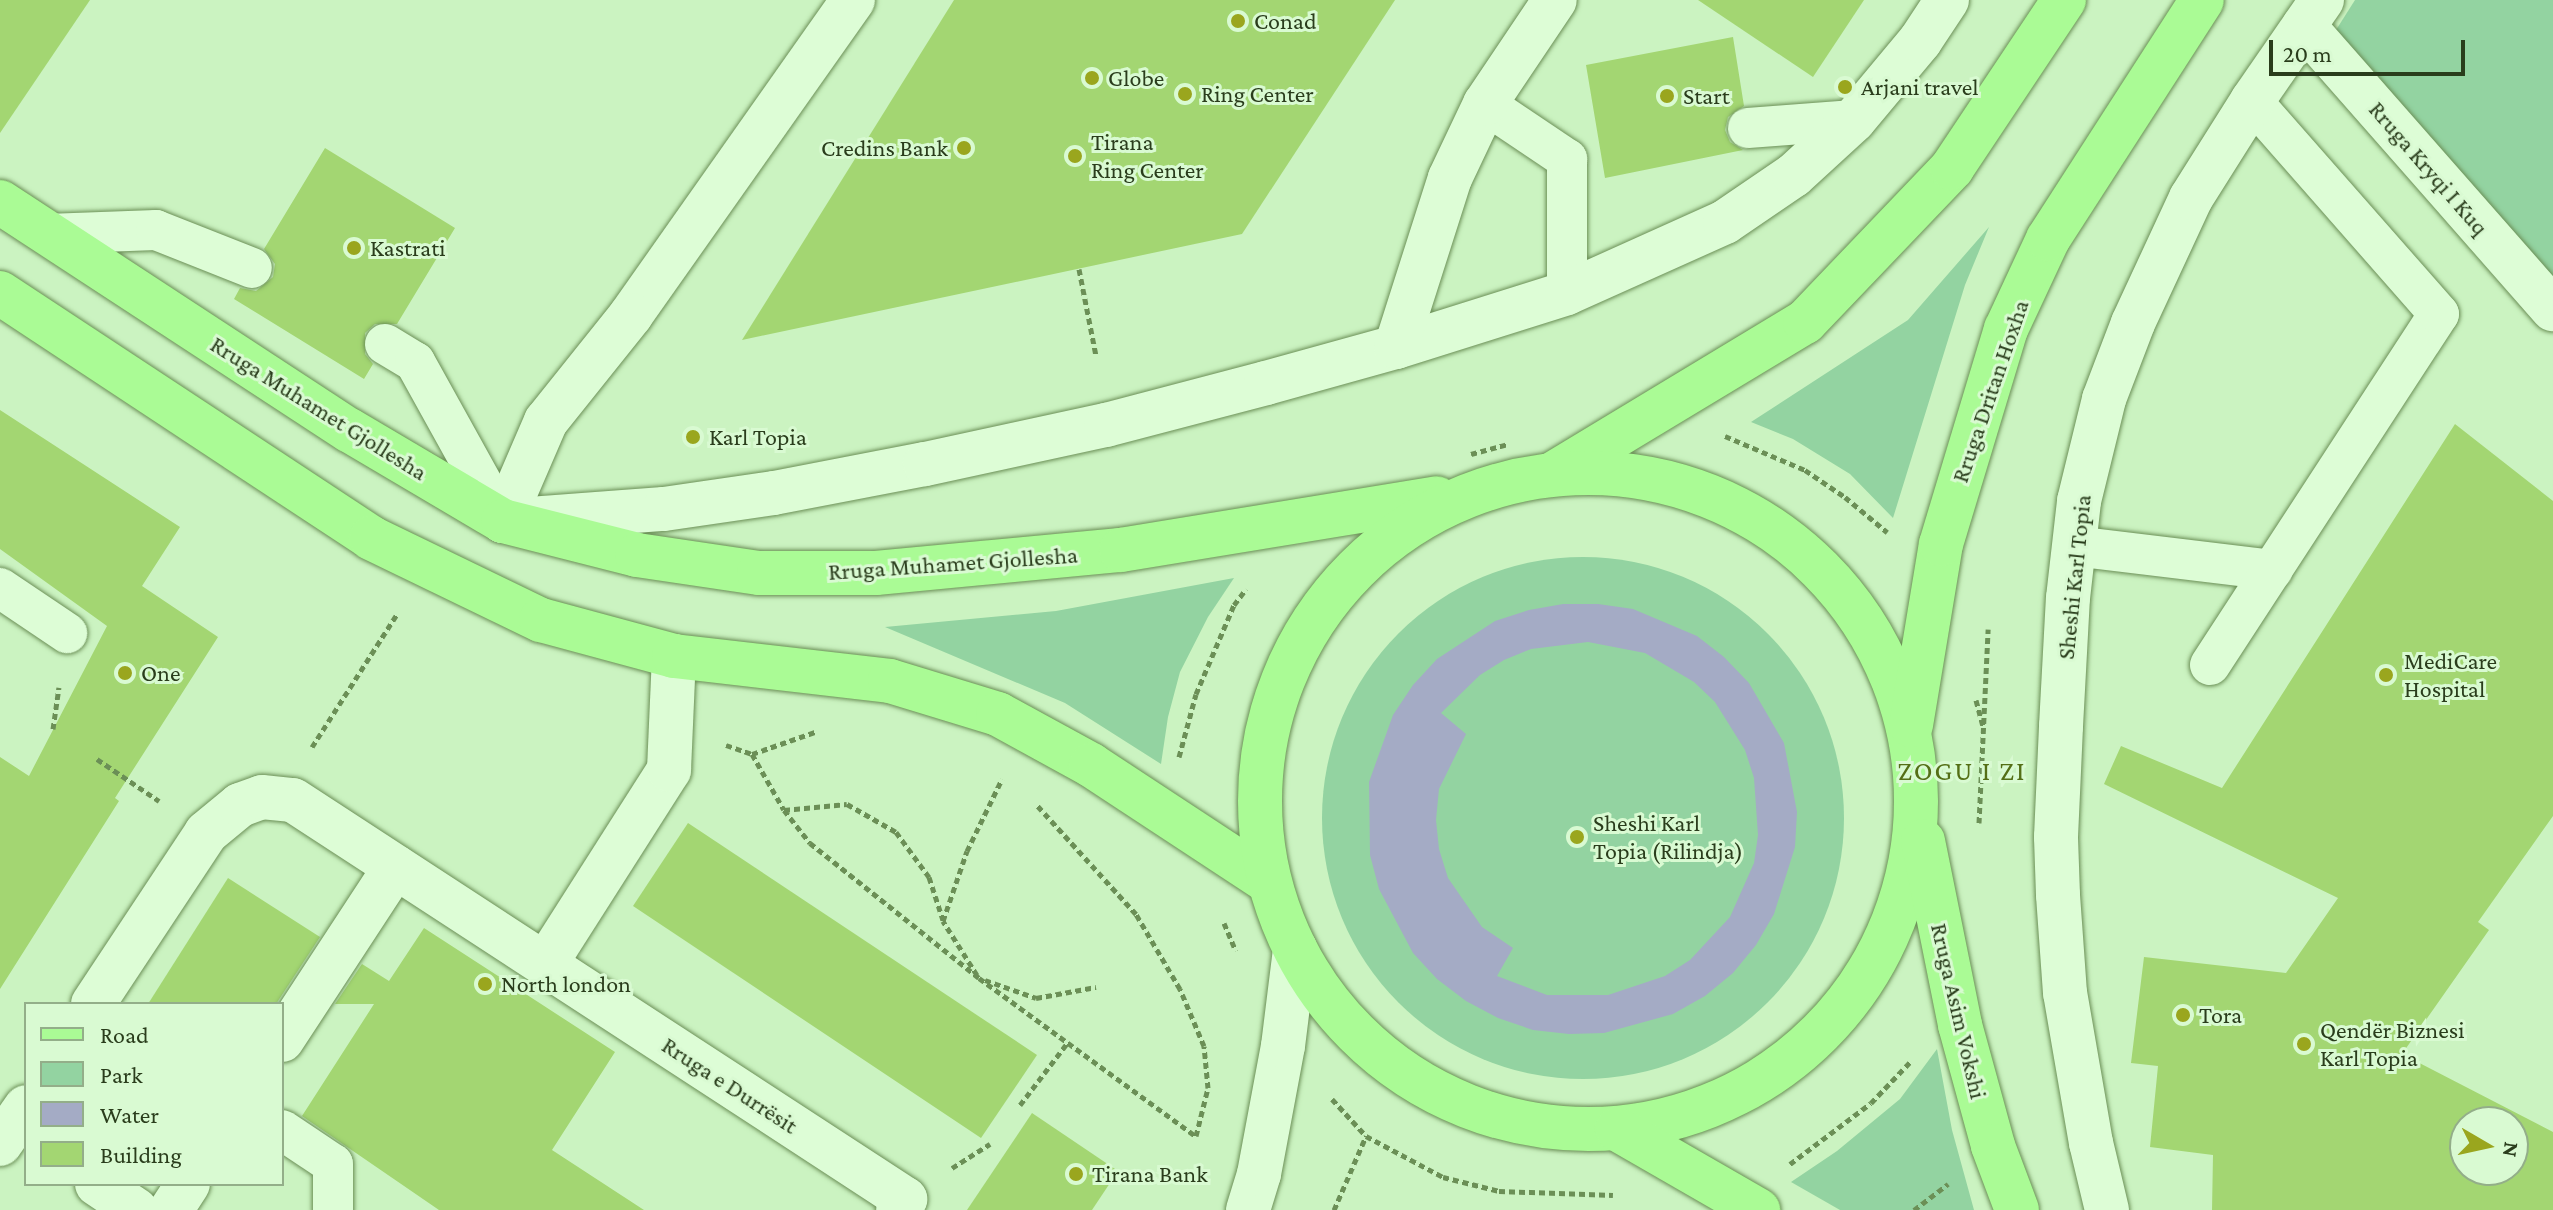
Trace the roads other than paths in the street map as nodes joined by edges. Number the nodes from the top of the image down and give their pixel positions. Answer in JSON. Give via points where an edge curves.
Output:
{"nodes":[{"id":1,"x":853,"y":0,"type":"edge"},
{"id":2,"x":1555,"y":0,"type":"edge"},
{"id":3,"x":1947,"y":0,"type":"edge"},
{"id":4,"x":2064,"y":0,"type":"edge"},
{"id":5,"x":2202,"y":0,"type":"edge"},
{"id":6,"x":2313,"y":13,"type":"edge"},
{"id":7,"x":2252,"y":101,"type":"junction"},
{"id":8,"x":1485,"y":104,"type":"junction"},
{"id":9,"x":1854,"y":120,"type":"junction"},
{"id":10,"x":1748,"y":128,"type":"dead end"},
{"id":11,"x":0,"y":202,"type":"edge"},
{"id":12,"x":47,"y":234,"type":"junction"},
{"id":13,"x":252,"y":268,"type":"dead end"},
{"id":14,"x":0,"y":293,"type":"edge"},
{"id":15,"x":1567,"y":293,"type":"junction"},
{"id":16,"x":2553,"y":309,"type":"edge"},
{"id":17,"x":385,"y":344,"type":"dead end"},
{"id":18,"x":1396,"y":347,"type":"junction"},
{"id":19,"x":1555,"y":472,"type":"junction"},
{"id":20,"x":1464,"y":476,"type":"junction"},
{"id":21,"x":503,"y":521,"type":"junction"},
{"id":22,"x":2074,"y":546,"type":"junction"},
{"id":23,"x":2273,"y":570,"type":"junction"},
{"id":24,"x":0,"y":588,"type":"edge"},
{"id":25,"x":67,"y":633,"type":"dead end"},
{"id":26,"x":674,"y":656,"type":"junction"},
{"id":27,"x":2210,"y":665,"type":"dead end"},
{"id":28,"x":1910,"y":732,"type":"junction"},
{"id":29,"x":1917,"y":808,"type":"junction"},
{"id":30,"x":395,"y":867,"type":"junction"},
{"id":31,"x":1269,"y":882,"type":"junction"},
{"id":32,"x":1295,"y":949,"type":"junction"},
{"id":33,"x":546,"y":963,"type":"junction"},
{"id":34,"x":94,"y":1002,"type":"edge"},
{"id":35,"x":284,"y":1037,"type":"edge"},
{"id":36,"x":1617,"y":1129,"type":"junction"},
{"id":37,"x":284,"y":1131,"type":"edge"},
{"id":38,"x":100,"y":1186,"type":"edge"},
{"id":39,"x":187,"y":1186,"type":"edge"},
{"id":40,"x":136,"y":1210,"type":"edge"},
{"id":41,"x":171,"y":1210,"type":"edge"},
{"id":42,"x":333,"y":1210,"type":"edge"},
{"id":43,"x":898,"y":1210,"type":"edge"},
{"id":44,"x":1248,"y":1210,"type":"edge"},
{"id":45,"x":1758,"y":1210,"type":"edge"},
{"id":46,"x":2017,"y":1210,"type":"edge"},
{"id":47,"x":2107,"y":1210,"type":"edge"}],
"edges":[{"from":1,"to":21,"type":"street","via":[[640,303],[546,421]]},
{"from":2,"to":8,"type":"street"},
{"from":3,"to":9,"type":"street"},
{"from":4,"to":19,"type":"main road","via":[[1952,168],[1805,322]]},
{"from":5,"to":28,"type":"main road","name":"Rruga Dritan Hoxha","via":[[2048,239],[2006,329],[1941,544]]},
{"from":6,"to":7,"type":"street","name":"Sheshi Karl Topia"},
{"from":6,"to":16,"type":"street","name":"Rruga Kryqi I Kuq"},
{"from":7,"to":22,"type":"street","name":"Sheshi Karl Topia","via":[[2191,198],[2133,323],[2104,399],[2079,501]]},
{"from":7,"to":23,"type":"lane","via":[[2439,314]]},
{"from":8,"to":15,"type":"lane","via":[[1567,159]]},
{"from":8,"to":18,"type":"street","via":[[1450,178]]},
{"from":9,"to":10,"type":"lane"},
{"from":9,"to":15,"type":"street","via":[[1794,175],[1725,222]]},
{"from":11,"to":12,"type":"main road","name":"Rruga Muhamet Gjollesha"},
{"from":12,"to":13,"type":"lane","via":[[156,230]]},
{"from":12,"to":21,"type":"main road","name":"Rruga Muhamet Gjollesha","via":[[349,430]]},
{"from":14,"to":26,"type":"main road","via":[[371,538],[541,620]]},
{"from":15,"to":18,"type":"street"},
{"from":17,"to":21,"type":"lane","via":[[415,362]]},
{"from":18,"to":21,"type":"street","via":[[1106,425],[925,464],[664,509]]},
{"from":19,"to":20,"type":"main road"},
{"from":19,"to":28,"type":"main road","via":[[1634,474],[1681,486],[1711,495],[1782,533],[1840,588],[1884,655]]},
{"from":20,"to":21,"type":"main road","name":"Rruga Muhamet Gjollesha","via":[[1295,522],[1121,550],[876,573],[759,573],[637,555]]},
{"from":20,"to":31,"type":"main road","via":[[1341,583],[1296,649],[1269,724],[1260,803]]},
{"from":22,"to":23,"type":"lane"},
{"from":22,"to":47,"type":"street","name":"Sheshi Karl Topia","via":[[2056,837],[2058,895],[2065,993]]},
{"from":23,"to":27,"type":"lane"},
{"from":24,"to":25,"type":"lane"},
{"from":26,"to":31,"type":"main road","via":[[890,681],[998,714],[1091,765]]},
{"from":26,"to":33,"type":"street","via":[[669,770]]},
{"from":28,"to":29,"type":"main road"},
{"from":29,"to":36,"type":"main road","via":[[1905,887],[1876,962],[1828,1026],[1767,1078],[1695,1113]]},
{"from":29,"to":46,"type":"main road","name":"Rruga Asim Vokshi","via":[[1960,1025],[1993,1146]]},
{"from":30,"to":33,"type":"street"},
{"from":30,"to":34,"type":"street","via":[[293,800],[262,797],[240,805],[206,833]]},
{"from":30,"to":35,"type":"street"},
{"from":31,"to":32,"type":"main road"},
{"from":32,"to":36,"type":"main road","via":[[1338,1014],[1395,1067],[1462,1106],[1536,1127]]},
{"from":32,"to":44,"type":"street","via":[[1283,1046]]},
{"from":33,"to":43,"type":"street","name":"Rruga e Durrësit","via":[[905,1199]]},
{"from":36,"to":45,"type":"main road"},
{"from":37,"to":42,"type":"lane","via":[[333,1164]]},
{"from":38,"to":40,"type":"street"},
{"from":39,"to":41,"type":"street"}]}
